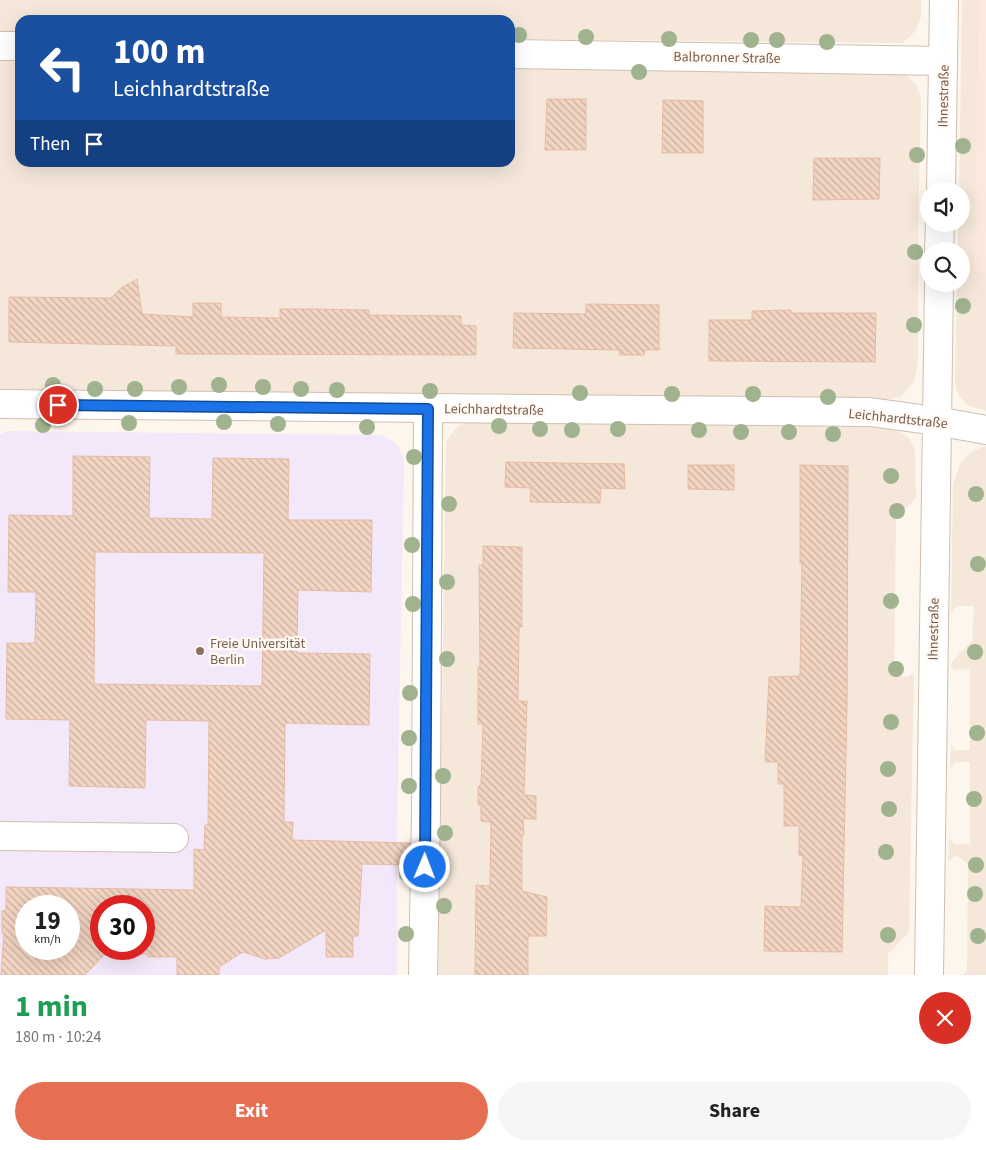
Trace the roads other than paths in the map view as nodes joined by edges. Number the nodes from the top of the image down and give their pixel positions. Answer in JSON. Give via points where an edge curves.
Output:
{"nodes":[{"id":1,"x":944,"y":0,"type":"edge"},
{"id":2,"x":0,"y":46,"type":"edge"},
{"id":3,"x":15,"y":46,"type":"edge"},
{"id":4,"x":515,"y":54,"type":"edge"},
{"id":5,"x":943,"y":61,"type":"junction"},
{"id":6,"x":941,"y":182,"type":"edge"},
{"id":7,"x":939,"y":292,"type":"edge"},
{"id":8,"x":0,"y":404,"type":"edge"},
{"id":9,"x":428,"y":409,"type":"junction"},
{"id":10,"x":936,"y":421,"type":"junction"},
{"id":11,"x":986,"y":430,"type":"edge"},
{"id":12,"x":0,"y":836,"type":"edge"},
{"id":13,"x":174,"y":838,"type":"dead end"},
{"id":14,"x":423,"y":975,"type":"edge"},
{"id":15,"x":929,"y":975,"type":"edge"}],
"edges":[{"from":1,"to":5,"type":"street","name":"Ihnestraße"},
{"from":2,"to":3,"type":"street"},
{"from":4,"to":5,"type":"street","name":"Balbronner Straße"},
{"from":5,"to":6,"type":"street","name":"Ihnestraße"},
{"from":7,"to":10,"type":"street","name":"Ihnestraße"},
{"from":8,"to":9,"type":"street","name":"Leichhardtstraße"},
{"from":9,"to":10,"type":"street","name":"Leichhardtstraße","via":[[870,412]]},
{"from":9,"to":14,"type":"street"},
{"from":10,"to":11,"type":"street","name":"Leichhardtstraße"},
{"from":10,"to":15,"type":"street","name":"Ihnestraße"},
{"from":12,"to":13,"type":"street"}]}
